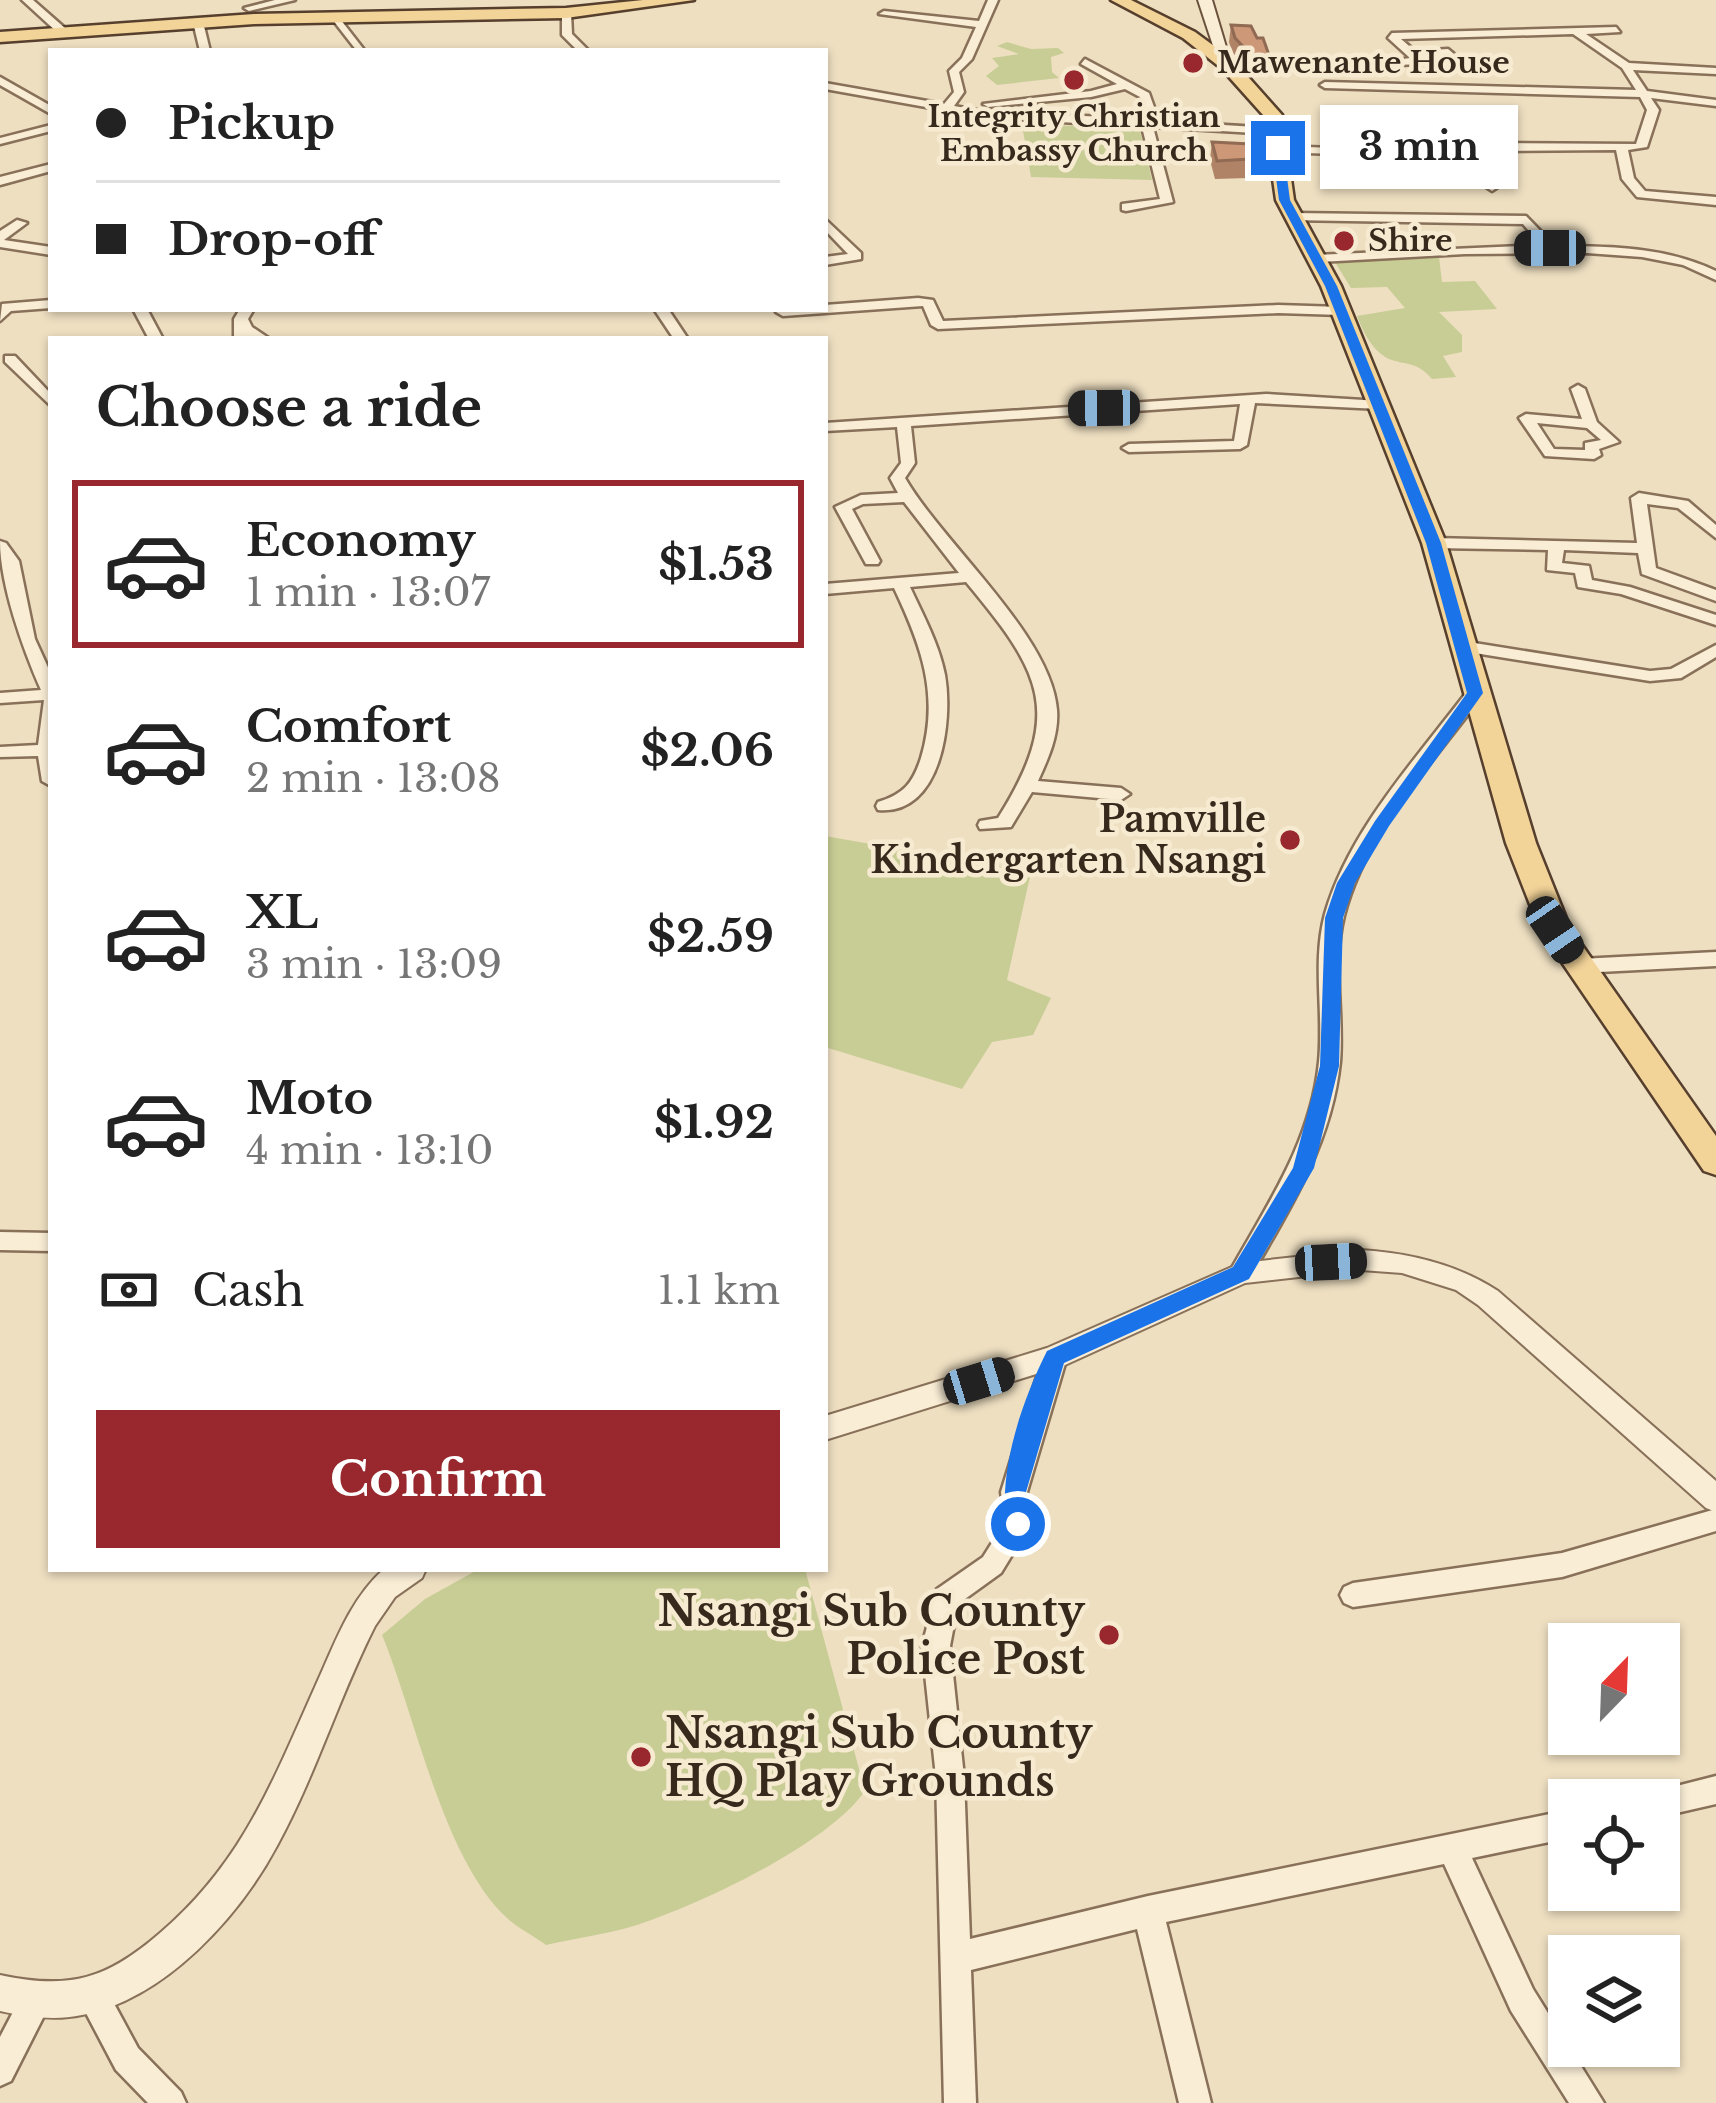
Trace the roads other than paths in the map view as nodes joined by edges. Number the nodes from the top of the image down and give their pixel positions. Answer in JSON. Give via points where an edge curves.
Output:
{"nodes":[{"id":1,"x":27,"y":0,"type":"edge"},
{"id":2,"x":236,"y":0,"type":"edge"},
{"id":3,"x":290,"y":0,"type":"edge"},
{"id":4,"x":686,"y":0,"type":"edge"},
{"id":5,"x":992,"y":0,"type":"edge"},
{"id":6,"x":1119,"y":0,"type":"edge"},
{"id":7,"x":1205,"y":0,"type":"edge"},
{"id":8,"x":252,"y":13,"type":"junction"},
{"id":9,"x":566,"y":13,"type":"junction"},
{"id":10,"x":884,"y":14,"type":"dead end"},
{"id":11,"x":333,"y":17,"type":"junction"},
{"id":12,"x":198,"y":22,"type":"junction"},
{"id":13,"x":981,"y":24,"type":"junction"},
{"id":14,"x":1616,"y":30,"type":"dead end"},
{"id":15,"x":62,"y":32,"type":"junction"},
{"id":16,"x":1577,"y":32,"type":"junction"},
{"id":17,"x":0,"y":37,"type":"edge"},
{"id":18,"x":204,"y":48,"type":"edge"},
{"id":19,"x":359,"y":48,"type":"edge"},
{"id":20,"x":581,"y":48,"type":"edge"},
{"id":21,"x":1084,"y":62,"type":"dead end"},
{"id":22,"x":1227,"y":64,"type":"junction"},
{"id":23,"x":1626,"y":66,"type":"junction"},
{"id":24,"x":1716,"y":71,"type":"edge"},
{"id":25,"x":0,"y":80,"type":"edge"},
{"id":26,"x":1396,"y":83,"type":"junction"},
{"id":27,"x":1325,"y":85,"type":"dead end"},
{"id":28,"x":1127,"y":86,"type":"junction"},
{"id":29,"x":828,"y":87,"type":"edge"},
{"id":30,"x":1641,"y":92,"type":"junction"},
{"id":31,"x":1716,"y":104,"type":"edge"},
{"id":32,"x":946,"y":107,"type":"junction"},
{"id":33,"x":48,"y":109,"type":"edge"},
{"id":34,"x":1436,"y":113,"type":"dead end"},
{"id":35,"x":1150,"y":122,"type":"junction"},
{"id":36,"x":48,"y":129,"type":"edge"},
{"id":37,"x":1349,"y":130,"type":"dead end"},
{"id":38,"x":1444,"y":131,"type":"junction"},
{"id":39,"x":1276,"y":140,"type":"junction"},
{"id":40,"x":0,"y":141,"type":"edge"},
{"id":41,"x":1478,"y":148,"type":"junction"},
{"id":42,"x":1622,"y":150,"type":"junction"},
{"id":43,"x":1454,"y":151,"type":"junction"},
{"id":44,"x":48,"y":168,"type":"edge"},
{"id":45,"x":0,"y":181,"type":"edge"},
{"id":46,"x":1492,"y":187,"type":"dead end"},
{"id":47,"x":1716,"y":201,"type":"edge"},
{"id":48,"x":1126,"y":207,"type":"dead end"},
{"id":49,"x":1293,"y":217,"type":"junction"},
{"id":50,"x":21,"y":224,"type":"dead end"},
{"id":51,"x":828,"y":226,"type":"edge"},
{"id":52,"x":0,"y":240,"type":"edge"},
{"id":53,"x":46,"y":247,"type":"edge"},
{"id":54,"x":1550,"y":248,"type":"junction"},
{"id":55,"x":1319,"y":258,"type":"junction"},
{"id":56,"x":828,"y":261,"type":"edge"},
{"id":57,"x":1716,"y":276,"type":"edge"},
{"id":58,"x":48,"y":304,"type":"edge"},
{"id":59,"x":828,"y":309,"type":"edge"},
{"id":60,"x":1341,"y":311,"type":"junction"},
{"id":61,"x":0,"y":317,"type":"edge"},
{"id":62,"x":3,"y":357,"type":"edge"},
{"id":63,"x":1578,"y":389,"type":"dead end"},
{"id":64,"x":48,"y":399,"type":"edge"},
{"id":65,"x":1248,"y":400,"type":"junction"},
{"id":66,"x":1380,"y":405,"type":"junction"},
{"id":67,"x":903,"y":420,"type":"junction"},
{"id":68,"x":1591,"y":424,"type":"junction"},
{"id":69,"x":828,"y":427,"type":"edge"},
{"id":70,"x":1129,"y":448,"type":"dead end"},
{"id":71,"x":907,"y":497,"type":"junction"},
{"id":72,"x":1716,"y":533,"type":"edge"},
{"id":73,"x":1434,"y":543,"type":"junction"},
{"id":74,"x":1557,"y":545,"type":"junction"},
{"id":75,"x":0,"y":546,"type":"edge"},
{"id":76,"x":1643,"y":548,"type":"junction"},
{"id":77,"x":872,"y":561,"type":"dead end"},
{"id":78,"x":968,"y":577,"type":"junction"},
{"id":79,"x":900,"y":583,"type":"junction"},
{"id":80,"x":828,"y":589,"type":"edge"},
{"id":81,"x":1716,"y":596,"type":"edge"},
{"id":82,"x":1716,"y":620,"type":"edge"},
{"id":83,"x":48,"y":636,"type":"edge"},
{"id":84,"x":28,"y":640,"type":"junction"},
{"id":85,"x":1462,"y":646,"type":"junction"},
{"id":86,"x":1716,"y":650,"type":"edge"},
{"id":87,"x":48,"y":689,"type":"edge"},
{"id":88,"x":1475,"y":693,"type":"junction"},
{"id":89,"x":48,"y":696,"type":"edge"},
{"id":90,"x":0,"y":698,"type":"edge"},
{"id":91,"x":48,"y":728,"type":"edge"},
{"id":92,"x":46,"y":750,"type":"junction"},
{"id":93,"x":0,"y":752,"type":"edge"},
{"id":94,"x":48,"y":762,"type":"edge"},
{"id":95,"x":1027,"y":787,"type":"junction"},
{"id":96,"x":1121,"y":794,"type":"dead end"},
{"id":97,"x":885,"y":806,"type":"dead end"},
{"id":98,"x":987,"y":825,"type":"dead end"},
{"id":99,"x":1716,"y":959,"type":"edge"},
{"id":100,"x":1580,"y":966,"type":"junction"},
{"id":101,"x":1716,"y":1162,"type":"edge"},
{"id":102,"x":0,"y":1240,"type":"edge"},
{"id":103,"x":48,"y":1242,"type":"edge"},
{"id":104,"x":1241,"y":1273,"type":"junction"},
{"id":105,"x":1055,"y":1357,"type":"junction"},
{"id":106,"x":828,"y":1427,"type":"edge"},
{"id":107,"x":1716,"y":1499,"type":"edge"},
{"id":108,"x":1716,"y":1520,"type":"edge"},
{"id":109,"x":404,"y":1572,"type":"edge"},
{"id":110,"x":1353,"y":1594,"type":"dead end"},
{"id":111,"x":1716,"y":1790,"type":"edge"},
{"id":112,"x":1680,"y":1798,"type":"edge"},
{"id":113,"x":1548,"y":1829,"type":"edge"},
{"id":114,"x":1453,"y":1850,"type":"junction"},
{"id":115,"x":1148,"y":1911,"type":"junction"},
{"id":116,"x":953,"y":1959,"type":"junction"},
{"id":117,"x":0,"y":1993,"type":"edge"},
{"id":118,"x":93,"y":1996,"type":"junction"},
{"id":119,"x":35,"y":2002,"type":"junction"},
{"id":120,"x":0,"y":2070,"type":"edge"},
{"id":121,"x":170,"y":2103,"type":"edge"},
{"id":122,"x":960,"y":2103,"type":"edge"},
{"id":123,"x":1195,"y":2103,"type":"edge"},
{"id":124,"x":1588,"y":2103,"type":"edge"}],
"edges":[{"from":1,"to":15,"type":"street"},
{"from":2,"to":8,"type":"street"},
{"from":3,"to":8,"type":"street"},
{"from":4,"to":9,"type":"main road"},
{"from":5,"to":13,"type":"street"},
{"from":6,"to":22,"type":"main road","via":[[1169,22]]},
{"from":7,"to":22,"type":"main road"},
{"from":8,"to":11,"type":"main road"},
{"from":8,"to":12,"type":"main road"},
{"from":9,"to":11,"type":"main road"},
{"from":9,"to":20,"type":"street","via":[[567,35]]},
{"from":10,"to":13,"type":"street"},
{"from":11,"to":19,"type":"street"},
{"from":12,"to":15,"type":"main road"},
{"from":12,"to":18,"type":"street"},
{"from":13,"to":32,"type":"street","via":[[954,71],[959,92]]},
{"from":14,"to":16,"type":"street"},
{"from":15,"to":17,"type":"main road"},
{"from":16,"to":23,"type":"street"},
{"from":16,"to":26,"type":"street","via":[[1392,36],[1415,57],[1381,63]]},
{"from":21,"to":28,"type":"street"},
{"from":22,"to":39,"type":"main road","via":[[1265,102]]},
{"from":23,"to":24,"type":"street"},
{"from":23,"to":30,"type":"street"},
{"from":25,"to":33,"type":"street"},
{"from":26,"to":27,"type":"street"},
{"from":26,"to":30,"type":"street"},
{"from":28,"to":32,"type":"street"},
{"from":28,"to":35,"type":"street","via":[[1145,95]]},
{"from":29,"to":32,"type":"street"},
{"from":30,"to":31,"type":"street"},
{"from":30,"to":42,"type":"street","via":[[1652,123],[1642,147]]},
{"from":32,"to":35,"type":"street"},
{"from":34,"to":38,"type":"street"},
{"from":35,"to":39,"type":"street"},
{"from":35,"to":48,"type":"street","via":[[1167,202]]},
{"from":36,"to":40,"type":"street"},
{"from":37,"to":38,"type":"street"},
{"from":38,"to":43,"type":"street"},
{"from":39,"to":43,"type":"street"},
{"from":39,"to":49,"type":"main road"},
{"from":41,"to":42,"type":"street"},
{"from":41,"to":43,"type":"street"},
{"from":41,"to":46,"type":"street"},
{"from":42,"to":47,"type":"street","via":[[1636,192]]},
{"from":44,"to":45,"type":"street"},
{"from":49,"to":54,"type":"street","via":[[1526,220]]},
{"from":49,"to":55,"type":"main road"},
{"from":50,"to":52,"type":"street"},
{"from":51,"to":56,"type":"street","via":[[857,256]]},
{"from":52,"to":53,"type":"street"},
{"from":54,"to":55,"type":"street"},
{"from":54,"to":57,"type":"street","via":[[1691,262]]},
{"from":55,"to":60,"type":"main road"},
{"from":58,"to":61,"type":"street","via":[[7,307]]},
{"from":59,"to":60,"type":"street","via":[[928,303],[938,325]]},
{"from":60,"to":66,"type":"main road"},
{"from":62,"to":64,"type":"street"},
{"from":63,"to":68,"type":"street"},
{"from":65,"to":66,"type":"street"},
{"from":65,"to":67,"type":"street"},
{"from":65,"to":70,"type":"street","via":[[1240,445]]},
{"from":66,"to":73,"type":"main road"},
{"from":67,"to":69,"type":"street"},
{"from":67,"to":71,"type":"street","via":[[908,463],[897,478]]},
{"from":68,"to":68,"type":"street","via":[[1612,442],[1590,446],[1594,455],[1550,453],[1526,418]]},
{"from":71,"to":77,"type":"street","via":[[843,507]]},
{"from":71,"to":78,"type":"street"},
{"from":72,"to":76,"type":"street","via":[[1683,504],[1639,499]]},
{"from":73,"to":74,"type":"street"},
{"from":73,"to":85,"type":"main road"},
{"from":74,"to":76,"type":"street"},
{"from":74,"to":82,"type":"street","via":[[1553,567],[1582,569],[1584,584]]},
{"from":75,"to":84,"type":"street"},
{"from":76,"to":81,"type":"street","via":[[1648,571]]},
{"from":78,"to":79,"type":"street"},
{"from":78,"to":95,"type":"street","via":[[1044,682],[1047,730]]},
{"from":79,"to":80,"type":"street"},
{"from":79,"to":97,"type":"street","via":[[931,648],[942,708],[920,787]]},
{"from":83,"to":84,"type":"street"},
{"from":84,"to":87,"type":"street"},
{"from":85,"to":86,"type":"street","via":[[1650,676],[1675,674]]},
{"from":85,"to":88,"type":"main road"},
{"from":88,"to":100,"type":"main road","via":[[1521,843],[1555,930]]},
{"from":88,"to":104,"type":"street","via":[[1346,883],[1334,918],[1330,1066],[1303,1168]]},
{"from":89,"to":90,"type":"street"},
{"from":91,"to":92,"type":"street"},
{"from":92,"to":93,"type":"street"},
{"from":92,"to":94,"type":"street"},
{"from":95,"to":96,"type":"street"},
{"from":95,"to":98,"type":"street","via":[[1004,823]]},
{"from":99,"to":100,"type":"street"},
{"from":100,"to":101,"type":"main road"},
{"from":102,"to":103,"type":"street"},
{"from":104,"to":105,"type":"street"},
{"from":104,"to":107,"type":"street","via":[[1361,1261],[1402,1263],[1465,1283]]},
{"from":105,"to":106,"type":"street"},
{"from":105,"to":116,"type":"street","via":[[1014,1492],[1018,1524],[992,1564],[946,1597],[936,1646],[950,1777]]},
{"from":108,"to":110,"type":"street","via":[[1562,1565]]},
{"from":109,"to":118,"type":"street","via":[[362,1622],[254,1854],[163,1953]]},
{"from":111,"to":112,"type":"street"},
{"from":113,"to":114,"type":"street"},
{"from":114,"to":115,"type":"street"},
{"from":114,"to":124,"type":"street","via":[[1522,2000]]},
{"from":115,"to":116,"type":"street"},
{"from":115,"to":123,"type":"street"},
{"from":116,"to":122,"type":"street"},
{"from":117,"to":119,"type":"street"},
{"from":118,"to":119,"type":"street"},
{"from":118,"to":121,"type":"street","via":[[127,2059]]},
{"from":119,"to":120,"type":"street"}]}
